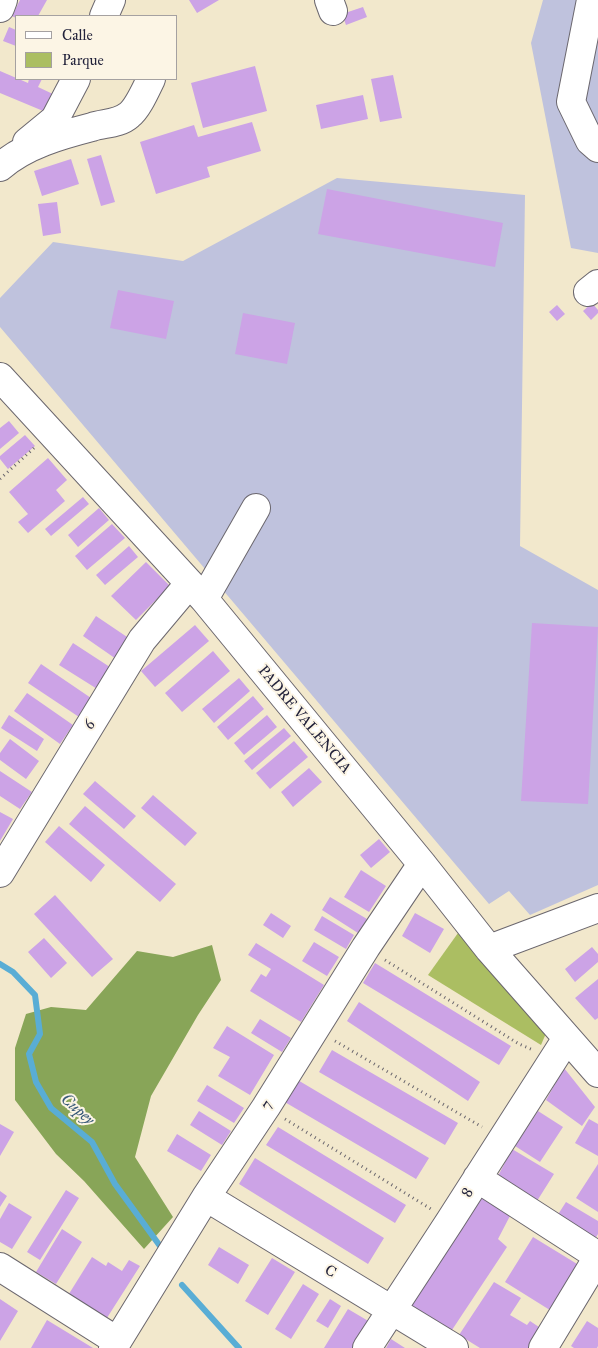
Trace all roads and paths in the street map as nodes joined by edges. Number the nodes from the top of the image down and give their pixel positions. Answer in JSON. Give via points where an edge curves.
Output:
{"nodes":[{"id":1,"x":3,"y":0,"type":"edge"},
{"id":2,"x":111,"y":0,"type":"edge"},
{"id":3,"x":591,"y":0,"type":"edge"},
{"id":4,"x":0,"y":8,"type":"edge"},
{"id":5,"x":104,"y":15,"type":"edge"},
{"id":6,"x":75,"y":80,"type":"edge"},
{"id":7,"x":151,"y":80,"type":"edge"},
{"id":8,"x":598,"y":148,"type":"edge"},
{"id":9,"x":3,"y":165,"type":"edge"},
{"id":10,"x":0,"y":377,"type":"edge"},
{"id":11,"x":51,"y":433,"type":"junction"},
{"id":12,"x":0,"y":479,"type":"edge"},
{"id":13,"x":256,"y":508,"type":"dead end"},
{"id":14,"x":197,"y":591,"type":"junction"},
{"id":15,"x":422,"y":864,"type":"junction"},
{"id":16,"x":0,"y":874,"type":"edge"},
{"id":17,"x":598,"y":908,"type":"edge"},
{"id":18,"x":366,"y":947,"type":"junction"},
{"id":19,"x":489,"y":949,"type":"junction"},
{"id":20,"x":315,"y":1029,"type":"junction"},
{"id":21,"x":562,"y":1047,"type":"junction"},
{"id":22,"x":598,"y":1073,"type":"edge"},
{"id":23,"x":266,"y":1107,"type":"junction"},
{"id":24,"x":502,"y":1139,"type":"junction"},
{"id":25,"x":478,"y":1178,"type":"junction"},
{"id":26,"x":206,"y":1197,"type":"junction"},
{"id":27,"x":450,"y":1221,"type":"junction"},
{"id":28,"x":598,"y":1256,"type":"edge"},
{"id":29,"x":0,"y":1267,"type":"edge"},
{"id":30,"x":392,"y":1310,"type":"junction"},
{"id":31,"x":115,"y":1344,"type":"edge"},
{"id":32,"x":367,"y":1348,"type":"edge"},
{"id":33,"x":454,"y":1348,"type":"edge"},
{"id":34,"x":542,"y":1348,"type":"edge"}],
"edges":[{"from":1,"to":4,"type":"street"},
{"from":2,"to":5,"type":"street"},
{"from":3,"to":8,"type":"street","via":[[571,102],[590,141]]},
{"from":6,"to":9,"type":"street","via":[[55,118]]},
{"from":7,"to":9,"type":"street","via":[[129,115],[116,122],[40,143]]},
{"from":10,"to":11,"type":"street","name":"PADRE VALENCIA"},
{"from":11,"to":12,"type":"path"},
{"from":11,"to":14,"type":"street","name":"PADRE VALENCIA"},
{"from":13,"to":14,"type":"street","name":"6"},
{"from":14,"to":15,"type":"street","name":"PADRE VALENCIA"},
{"from":14,"to":16,"type":"street","name":"6","via":[[142,640]]},
{"from":15,"to":18,"type":"street","name":"7"},
{"from":15,"to":19,"type":"street","name":"PADRE VALENCIA"},
{"from":17,"to":19,"type":"street"},
{"from":18,"to":20,"type":"street","name":"7"},
{"from":18,"to":21,"type":"path","via":[[519,1044],[534,1051]]},
{"from":19,"to":21,"type":"street","name":"PADRE VALENCIA"},
{"from":20,"to":23,"type":"street","name":"7"},
{"from":20,"to":24,"type":"path"},
{"from":21,"to":22,"type":"street","name":"PADRE VALENCIA"},
{"from":21,"to":24,"type":"street","name":"8"},
{"from":23,"to":26,"type":"street","name":"7"},
{"from":23,"to":27,"type":"path"},
{"from":24,"to":25,"type":"street","name":"8"},
{"from":25,"to":27,"type":"street","name":"8"},
{"from":25,"to":28,"type":"street"},
{"from":26,"to":30,"type":"street","name":"C"},
{"from":26,"to":31,"type":"street","name":"7"},
{"from":27,"to":30,"type":"street","name":"8"},
{"from":28,"to":34,"type":"street"},
{"from":29,"to":31,"type":"street"},
{"from":30,"to":32,"type":"street","name":"8"},
{"from":30,"to":33,"type":"street","name":"C"}]}
